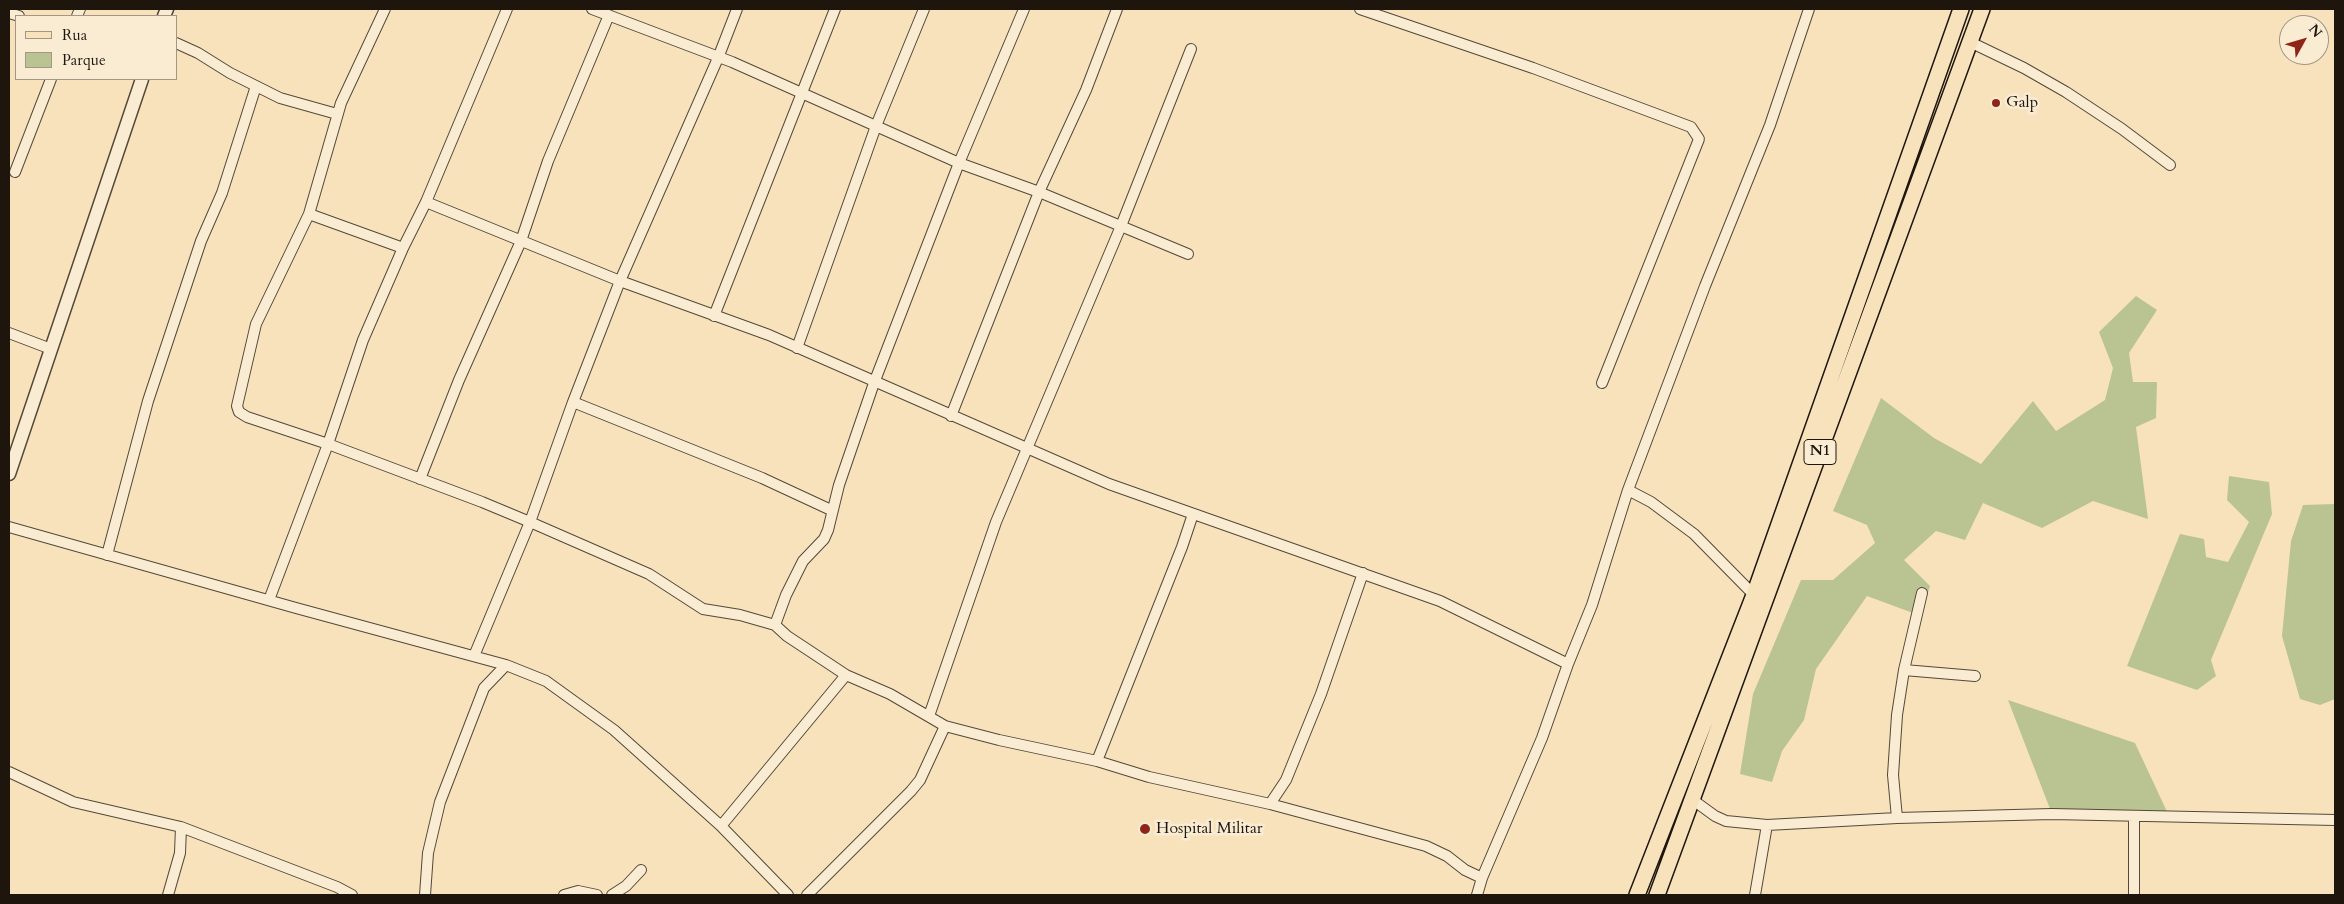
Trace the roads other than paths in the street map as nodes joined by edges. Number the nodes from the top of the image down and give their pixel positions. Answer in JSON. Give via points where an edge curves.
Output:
{"nodes":[{"id":1,"x":385,"y":9,"type":"edge"},
{"id":2,"x":508,"y":9,"type":"edge"},
{"id":3,"x":592,"y":9,"type":"edge"},
{"id":4,"x":736,"y":9,"type":"edge"},
{"id":5,"x":835,"y":9,"type":"edge"},
{"id":6,"x":924,"y":9,"type":"edge"},
{"id":7,"x":1024,"y":9,"type":"edge"},
{"id":8,"x":1117,"y":9,"type":"edge"},
{"id":9,"x":1360,"y":9,"type":"edge"},
{"id":10,"x":1809,"y":9,"type":"edge"},
{"id":11,"x":1961,"y":9,"type":"edge"},
{"id":12,"x":1982,"y":9,"type":"edge"},
{"id":13,"x":609,"y":16,"type":"junction"},
{"id":14,"x":1970,"y":42,"type":"junction"},
{"id":15,"x":178,"y":44,"type":"edge"},
{"id":16,"x":1191,"y":49,"type":"dead end"},
{"id":17,"x":718,"y":58,"type":"junction"},
{"id":18,"x":51,"y":80,"type":"edge"},
{"id":19,"x":142,"y":80,"type":"edge"},
{"id":20,"x":256,"y":86,"type":"junction"},
{"id":21,"x":803,"y":93,"type":"junction"},
{"id":22,"x":337,"y":114,"type":"junction"},
{"id":23,"x":876,"y":126,"type":"junction"},
{"id":24,"x":959,"y":163,"type":"junction"},
{"id":25,"x":2170,"y":165,"type":"dead end"},
{"id":26,"x":15,"y":172,"type":"dead end"},
{"id":27,"x":1039,"y":192,"type":"junction"},
{"id":28,"x":426,"y":202,"type":"junction"},
{"id":29,"x":309,"y":214,"type":"junction"},
{"id":30,"x":1121,"y":226,"type":"junction"},
{"id":31,"x":521,"y":240,"type":"junction"},
{"id":32,"x":402,"y":248,"type":"junction"},
{"id":33,"x":1188,"y":254,"type":"dead end"},
{"id":34,"x":620,"y":281,"type":"junction"},
{"id":35,"x":714,"y":316,"type":"junction"},
{"id":36,"x":9,"y":333,"type":"edge"},
{"id":37,"x":797,"y":348,"type":"junction"},
{"id":38,"x":51,"y":349,"type":"junction"},
{"id":39,"x":874,"y":383,"type":"junction"},
{"id":40,"x":1602,"y":383,"type":"dead end"},
{"id":41,"x":573,"y":402,"type":"junction"},
{"id":42,"x":951,"y":416,"type":"junction"},
{"id":43,"x":328,"y":444,"type":"junction"},
{"id":44,"x":1027,"y":448,"type":"junction"},
{"id":45,"x":9,"y":474,"type":"edge"},
{"id":46,"x":420,"y":479,"type":"junction"},
{"id":47,"x":1628,"y":490,"type":"junction"},
{"id":48,"x":831,"y":510,"type":"junction"},
{"id":49,"x":1193,"y":514,"type":"junction"},
{"id":50,"x":530,"y":522,"type":"junction"},
{"id":51,"x":9,"y":527,"type":"edge"},
{"id":52,"x":107,"y":554,"type":"junction"},
{"id":53,"x":1363,"y":574,"type":"junction"},
{"id":54,"x":1922,"y":593,"type":"dead end"},
{"id":55,"x":1754,"y":595,"type":"junction"},
{"id":56,"x":269,"y":600,"type":"junction"},
{"id":57,"x":774,"y":625,"type":"junction"},
{"id":58,"x":474,"y":656,"type":"junction"},
{"id":59,"x":1568,"y":664,"type":"junction"},
{"id":60,"x":506,"y":665,"type":"junction"},
{"id":61,"x":1904,"y":670,"type":"junction"},
{"id":62,"x":846,"y":675,"type":"junction"},
{"id":63,"x":1975,"y":676,"type":"dead end"},
{"id":64,"x":929,"y":716,"type":"junction"},
{"id":65,"x":945,"y":726,"type":"junction"},
{"id":66,"x":1096,"y":761,"type":"junction"},
{"id":67,"x":9,"y":772,"type":"edge"},
{"id":68,"x":1693,"y":800,"type":"junction"},
{"id":69,"x":1270,"y":804,"type":"junction"},
{"id":70,"x":2134,"y":816,"type":"junction"},
{"id":71,"x":1897,"y":818,"type":"junction"},
{"id":72,"x":2335,"y":820,"type":"edge"},
{"id":73,"x":1767,"y":825,"type":"junction"},
{"id":74,"x":721,"y":826,"type":"junction"},
{"id":75,"x":182,"y":827,"type":"junction"},
{"id":76,"x":641,"y":870,"type":"dead end"},
{"id":77,"x":1482,"y":878,"type":"junction"},
{"id":78,"x":168,"y":895,"type":"edge"},
{"id":79,"x":352,"y":895,"type":"edge"},
{"id":80,"x":425,"y":895,"type":"edge"},
{"id":81,"x":564,"y":895,"type":"edge"},
{"id":82,"x":597,"y":895,"type":"edge"},
{"id":83,"x":612,"y":895,"type":"edge"},
{"id":84,"x":788,"y":895,"type":"edge"},
{"id":85,"x":807,"y":895,"type":"edge"},
{"id":86,"x":1477,"y":895,"type":"edge"},
{"id":87,"x":1637,"y":895,"type":"edge"},
{"id":88,"x":1657,"y":895,"type":"edge"},
{"id":89,"x":1756,"y":895,"type":"edge"},
{"id":90,"x":2134,"y":895,"type":"edge"}],
"edges":[{"from":1,"to":22,"type":"street"},
{"from":2,"to":28,"type":"street"},
{"from":3,"to":13,"type":"street"},
{"from":4,"to":17,"type":"street"},
{"from":5,"to":21,"type":"street"},
{"from":6,"to":23,"type":"street"},
{"from":7,"to":24,"type":"street"},
{"from":8,"to":27,"type":"street","via":[[1086,90]]},
{"from":9,"to":40,"type":"street","via":[[1534,68],[1691,127],[1699,139]]},
{"from":10,"to":47,"type":"street","via":[[1770,125]]},
{"from":11,"to":55,"type":"main road","number":"N1"},
{"from":12,"to":14,"type":"main road","number":"N1"},
{"from":13,"to":17,"type":"street"},
{"from":13,"to":31,"type":"street","via":[[548,161]]},
{"from":14,"to":25,"type":"street","via":[[2066,92]]},
{"from":14,"to":68,"type":"main road","number":"N1"},
{"from":15,"to":20,"type":"street"},
{"from":16,"to":30,"type":"street"},
{"from":17,"to":21,"type":"street"},
{"from":17,"to":34,"type":"street"},
{"from":18,"to":26,"type":"street"},
{"from":19,"to":38,"type":"street"},
{"from":20,"to":22,"type":"street","via":[[298,104]]},
{"from":20,"to":52,"type":"street","via":[[222,193],[202,241],[148,401]]},
{"from":21,"to":23,"type":"street"},
{"from":21,"to":35,"type":"street"},
{"from":22,"to":29,"type":"street"},
{"from":23,"to":24,"type":"street"},
{"from":23,"to":37,"type":"street"},
{"from":24,"to":27,"type":"street"},
{"from":24,"to":39,"type":"street"},
{"from":27,"to":30,"type":"street"},
{"from":27,"to":42,"type":"street"},
{"from":28,"to":31,"type":"street"},
{"from":28,"to":32,"type":"street"},
{"from":29,"to":32,"type":"street"},
{"from":29,"to":43,"type":"street","via":[[256,324],[237,406],[239,412],[247,417]]},
{"from":30,"to":33,"type":"street"},
{"from":30,"to":44,"type":"street"},
{"from":31,"to":34,"type":"street"},
{"from":31,"to":46,"type":"street","via":[[459,380]]},
{"from":32,"to":43,"type":"street","via":[[363,340]]},
{"from":34,"to":35,"type":"street"},
{"from":34,"to":41,"type":"street"},
{"from":35,"to":37,"type":"street"},
{"from":36,"to":38,"type":"street"},
{"from":37,"to":39,"type":"street"},
{"from":38,"to":45,"type":"street"},
{"from":39,"to":42,"type":"street"},
{"from":39,"to":48,"type":"street"},
{"from":41,"to":48,"type":"street","via":[[762,478]]},
{"from":41,"to":50,"type":"street"},
{"from":42,"to":44,"type":"street"},
{"from":43,"to":46,"type":"street"},
{"from":43,"to":56,"type":"street"},
{"from":44,"to":49,"type":"street","via":[[1109,484]]},
{"from":44,"to":64,"type":"street","via":[[977,573]]},
{"from":46,"to":50,"type":"street"},
{"from":47,"to":55,"type":"street","via":[[1651,502],[1694,534]]},
{"from":47,"to":59,"type":"street","via":[[1592,605]]},
{"from":48,"to":57,"type":"street","via":[[824,539],[803,561]]},
{"from":49,"to":53,"type":"street"},
{"from":49,"to":66,"type":"street"},
{"from":50,"to":57,"type":"street","via":[[649,574],[703,609]]},
{"from":50,"to":58,"type":"street"},
{"from":51,"to":52,"type":"street"},
{"from":52,"to":56,"type":"street"},
{"from":53,"to":59,"type":"street","via":[[1440,601]]},
{"from":53,"to":69,"type":"street","via":[[1318,702],[1286,780]]},
{"from":54,"to":61,"type":"street"},
{"from":55,"to":87,"type":"main road","number":"N1"},
{"from":56,"to":58,"type":"street"},
{"from":57,"to":62,"type":"street"},
{"from":58,"to":60,"type":"street"},
{"from":59,"to":77,"type":"street","via":[[1542,738]]},
{"from":60,"to":74,"type":"street","via":[[546,681],[614,730]]},
{"from":60,"to":80,"type":"street","via":[[484,688],[440,802],[428,852]]},
{"from":61,"to":63,"type":"street"},
{"from":61,"to":71,"type":"street","via":[[1894,756],[1893,791]]},
{"from":62,"to":64,"type":"street"},
{"from":62,"to":74,"type":"street"},
{"from":64,"to":65,"type":"street"},
{"from":65,"to":66,"type":"street"},
{"from":65,"to":85,"type":"street","via":[[920,780]]},
{"from":66,"to":69,"type":"street","via":[[1149,777]]},
{"from":67,"to":75,"type":"street","via":[[73,802]]},
{"from":68,"to":73,"type":"street","via":[[1726,821]]},
{"from":68,"to":88,"type":"main road","number":"N1"},
{"from":69,"to":77,"type":"street","via":[[1426,846]]},
{"from":70,"to":71,"type":"street","via":[[2052,814]]},
{"from":70,"to":72,"type":"street"},
{"from":70,"to":90,"type":"street"},
{"from":71,"to":73,"type":"street"},
{"from":73,"to":89,"type":"street"},
{"from":74,"to":84,"type":"street"},
{"from":75,"to":78,"type":"street","via":[[180,853]]},
{"from":75,"to":79,"type":"street"},
{"from":76,"to":83,"type":"street"},
{"from":77,"to":86,"type":"street"},
{"from":81,"to":82,"type":"street","via":[[578,891]]}]}
